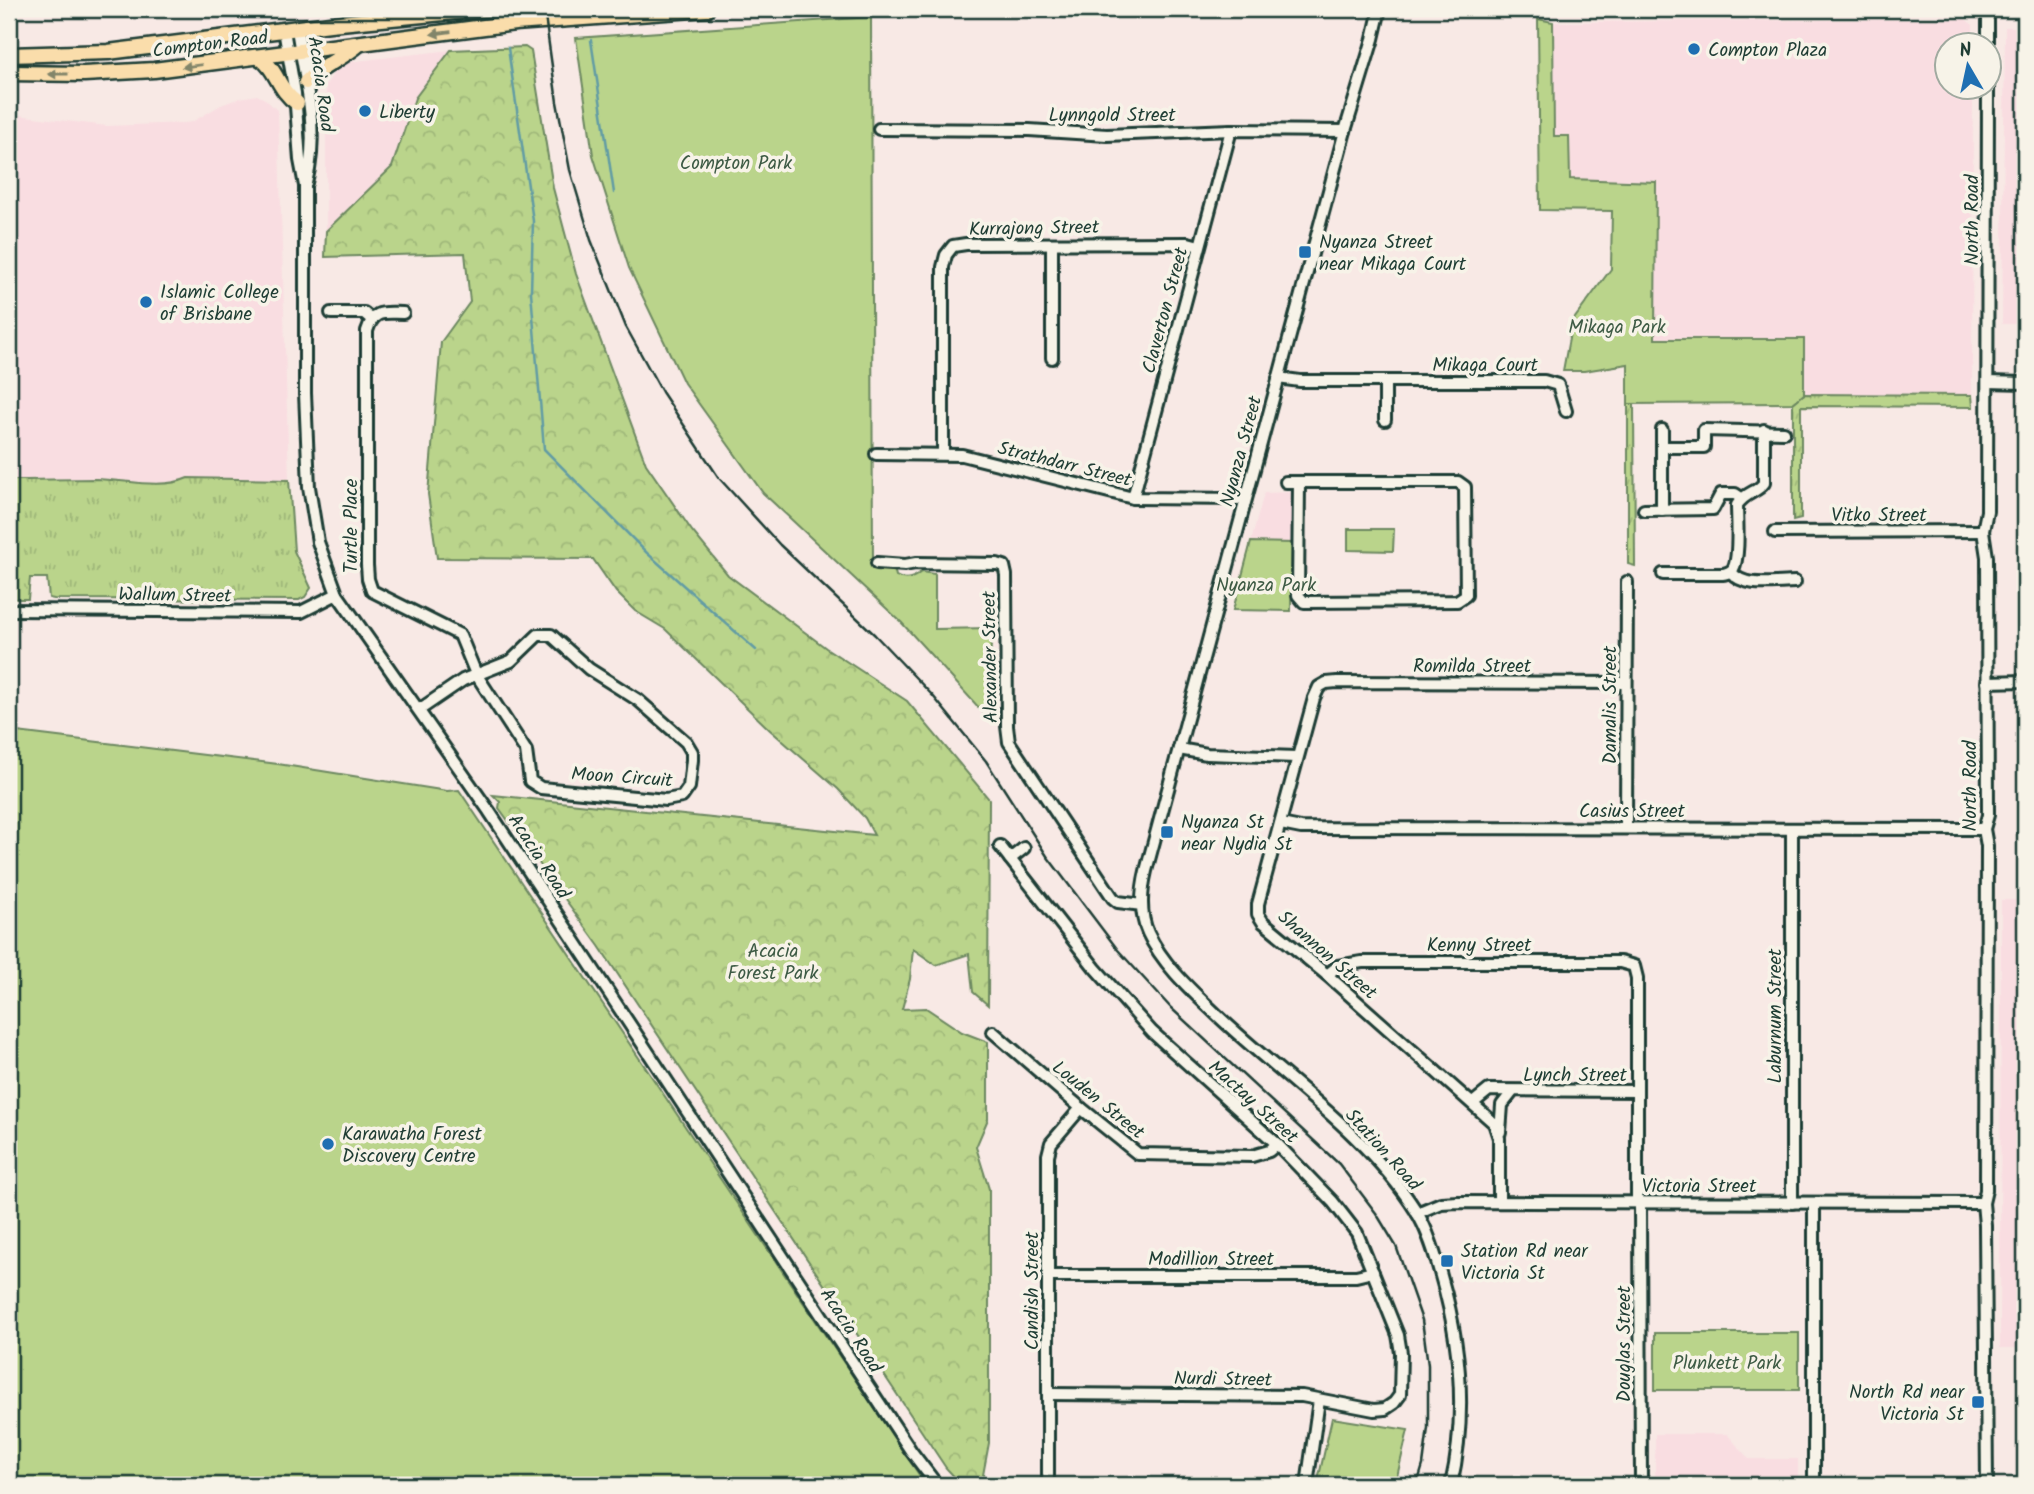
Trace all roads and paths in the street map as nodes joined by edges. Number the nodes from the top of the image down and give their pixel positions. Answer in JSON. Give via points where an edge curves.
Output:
{"nodes":[{"id":1,"x":485,"y":9,"type":"edge"},
{"id":2,"x":707,"y":9,"type":"edge"},
{"id":3,"x":1380,"y":9,"type":"edge"},
{"id":4,"x":1988,"y":9,"type":"edge"},
{"id":5,"x":451,"y":10,"type":"edge"},
{"id":6,"x":410,"y":12,"type":"edge"},
{"id":7,"x":290,"y":30,"type":"junction"},
{"id":8,"x":1988,"y":32,"type":"edge"},
{"id":9,"x":360,"y":43,"type":"junction"},
{"id":10,"x":294,"y":52,"type":"junction"},
{"id":11,"x":9,"y":55,"type":"edge"},
{"id":12,"x":259,"y":57,"type":"junction"},
{"id":13,"x":9,"y":73,"type":"edge"},
{"id":14,"x":306,"y":82,"type":"junction"},
{"id":15,"x":1988,"y":102,"type":"edge"},
{"id":16,"x":297,"y":103,"type":"junction"},
{"id":17,"x":879,"y":129,"type":"dead end"},
{"id":18,"x":1231,"y":130,"type":"junction"},
{"id":19,"x":1345,"y":131,"type":"junction"},
{"id":20,"x":305,"y":186,"type":"junction"},
{"id":21,"x":1052,"y":244,"type":"junction"},
{"id":22,"x":1199,"y":246,"type":"junction"},
{"id":23,"x":331,"y":313,"type":"dead end"},
{"id":24,"x":403,"y":313,"type":"dead end"},
{"id":25,"x":371,"y":319,"type":"junction"},
{"id":26,"x":1052,"y":358,"type":"dead end"},
{"id":27,"x":1278,"y":378,"type":"junction"},
{"id":28,"x":1385,"y":382,"type":"junction"},
{"id":29,"x":1988,"y":382,"type":"junction"},
{"id":30,"x":2025,"y":383,"type":"edge"},
{"id":31,"x":1566,"y":411,"type":"dead end"},
{"id":32,"x":1385,"y":420,"type":"dead end"},
{"id":33,"x":1662,"y":430,"type":"dead end"},
{"id":34,"x":1764,"y":430,"type":"junction"},
{"id":35,"x":1784,"y":432,"type":"dead end"},
{"id":36,"x":1662,"y":447,"type":"junction"},
{"id":37,"x":876,"y":454,"type":"dead end"},
{"id":38,"x":943,"y":454,"type":"junction"},
{"id":39,"x":1286,"y":482,"type":"dead end"},
{"id":40,"x":1299,"y":482,"type":"junction"},
{"id":41,"x":1133,"y":498,"type":"junction"},
{"id":42,"x":1741,"y":498,"type":"junction"},
{"id":43,"x":1245,"y":499,"type":"junction"},
{"id":44,"x":1644,"y":510,"type":"dead end"},
{"id":45,"x":1662,"y":510,"type":"junction"},
{"id":46,"x":1983,"y":531,"type":"junction"},
{"id":47,"x":1775,"y":532,"type":"dead end"},
{"id":48,"x":877,"y":563,"type":"dead end"},
{"id":49,"x":1731,"y":572,"type":"junction"},
{"id":50,"x":1663,"y":574,"type":"dead end"},
{"id":51,"x":1627,"y":582,"type":"dead end"},
{"id":52,"x":1795,"y":582,"type":"dead end"},
{"id":53,"x":337,"y":594,"type":"junction"},
{"id":54,"x":9,"y":610,"type":"edge"},
{"id":55,"x":476,"y":674,"type":"junction"},
{"id":56,"x":2025,"y":681,"type":"edge"},
{"id":57,"x":1987,"y":682,"type":"junction"},
{"id":58,"x":1626,"y":683,"type":"junction"},
{"id":59,"x":1319,"y":687,"type":"joint"},
{"id":60,"x":419,"y":710,"type":"junction"},
{"id":61,"x":1179,"y":749,"type":"junction"},
{"id":62,"x":1296,"y":757,"type":"junction"},
{"id":63,"x":1281,"y":824,"type":"junction"},
{"id":64,"x":1626,"y":828,"type":"junction"},
{"id":65,"x":1792,"y":829,"type":"junction"},
{"id":66,"x":1984,"y":830,"type":"junction"},
{"id":67,"x":1000,"y":846,"type":"dead end"},
{"id":68,"x":1024,"y":848,"type":"dead end"},
{"id":69,"x":1010,"y":859,"type":"junction"},
{"id":70,"x":1142,"y":905,"type":"junction"},
{"id":71,"x":1634,"y":966,"type":"joint"},
{"id":72,"x":1327,"y":975,"type":"junction"},
{"id":73,"x":993,"y":1032,"type":"dead end"},
{"id":74,"x":1453,"y":1086,"type":"junction"},
{"id":75,"x":1490,"y":1090,"type":"junction"},
{"id":76,"x":1512,"y":1091,"type":"junction"},
{"id":77,"x":1637,"y":1091,"type":"junction"},
{"id":78,"x":1476,"y":1106,"type":"junction"},
{"id":79,"x":1081,"y":1108,"type":"junction"},
{"id":80,"x":1499,"y":1138,"type":"junction"},
{"id":81,"x":1277,"y":1144,"type":"junction"},
{"id":82,"x":1499,"y":1201,"type":"junction"},
{"id":83,"x":1638,"y":1203,"type":"junction"},
{"id":84,"x":1792,"y":1203,"type":"junction"},
{"id":85,"x":1814,"y":1203,"type":"junction"},
{"id":86,"x":1983,"y":1203,"type":"junction"},
{"id":87,"x":1417,"y":1213,"type":"junction"},
{"id":88,"x":1373,"y":1272,"type":"junction"},
{"id":89,"x":1048,"y":1276,"type":"junction"},
{"id":90,"x":1048,"y":1394,"type":"junction"},
{"id":91,"x":1319,"y":1400,"type":"junction"},
{"id":92,"x":1394,"y":1403,"type":"joint"},
{"id":93,"x":936,"y":1485,"type":"edge"},
{"id":94,"x":1048,"y":1485,"type":"edge"},
{"id":95,"x":1307,"y":1485,"type":"edge"},
{"id":96,"x":1451,"y":1485,"type":"edge"},
{"id":97,"x":1641,"y":1485,"type":"edge"},
{"id":98,"x":1814,"y":1485,"type":"edge"},
{"id":99,"x":1987,"y":1485,"type":"edge"}],
"edges":[{"from":1,"to":5,"type":"main road","name":"Compton Road"},
{"from":2,"to":9,"type":"main road","name":"Compton Road","one_way":true,"via":[[533,21]]},
{"from":3,"to":19,"type":"street","name":"Nyanza Street"},
{"from":4,"to":8,"type":"street"},
{"from":5,"to":6,"type":"main road","name":"Compton Road"},
{"from":6,"to":7,"type":"main road","name":"Compton Road"},
{"from":7,"to":10,"type":"street","name":"Acacia Road"},
{"from":7,"to":11,"type":"main road","name":"Compton Road","via":[[108,52]]},
{"from":9,"to":10,"type":"main road","name":"Compton Road"},
{"from":9,"to":14,"type":"main road"},
{"from":10,"to":12,"type":"main road","name":"Compton Road"},
{"from":10,"to":14,"type":"street","name":"Acacia Road"},
{"from":10,"to":16,"type":"street","name":"Acacia Road"},
{"from":12,"to":13,"type":"main road","name":"Compton Road","one_way":true,"via":[[130,72]]},
{"from":12,"to":16,"type":"main road","via":[[268,63],[284,94]]},
{"from":14,"to":20,"type":"street","name":"Acacia Road","via":[[312,109],[313,159]]},
{"from":15,"to":29,"type":"street","name":"North Road"},
{"from":16,"to":20,"type":"street","name":"Acacia Road"},
{"from":17,"to":18,"type":"street","name":"Lynngold Street","via":[[1107,135]]},
{"from":18,"to":19,"type":"street","name":"Lynngold Street"},
{"from":18,"to":22,"type":"street","name":"Claverton Street"},
{"from":19,"to":27,"type":"street","name":"Nyanza Street"},
{"from":20,"to":53,"type":"street","name":"Acacia Road","via":[[309,487],[318,542]]},
{"from":21,"to":22,"type":"street","name":"Kurrajong Street"},
{"from":21,"to":26,"type":"street"},
{"from":21,"to":38,"type":"street","name":"Kurrajong Street","via":[[966,244],[953,246],[946,255]]},
{"from":22,"to":41,"type":"street","name":"Claverton Street"},
{"from":23,"to":25,"type":"street","via":[[364,313]]},
{"from":24,"to":25,"type":"street","via":[[379,313]]},
{"from":25,"to":55,"type":"street","name":"Turtle Place","via":[[367,331],[369,586],[378,596],[460,635]]},
{"from":27,"to":28,"type":"street","name":"Mikaga Court"},
{"from":27,"to":43,"type":"street","name":"Nyanza Street"},
{"from":28,"to":31,"type":"street","name":"Mikaga Court","via":[[1544,381],[1558,385]]},
{"from":28,"to":32,"type":"street"},
{"from":29,"to":30,"type":"street"},
{"from":29,"to":46,"type":"street","name":"North Road"},
{"from":33,"to":36,"type":"street"},
{"from":34,"to":35,"type":"street"},
{"from":34,"to":36,"type":"street","via":[[1704,430],[1704,447]]},
{"from":34,"to":42,"type":"street","via":[[1764,483]]},
{"from":36,"to":45,"type":"street"},
{"from":37,"to":38,"type":"street","name":"Strathdarr Street"},
{"from":38,"to":41,"type":"street","name":"Strathdarr Street"},
{"from":39,"to":40,"type":"street"},
{"from":40,"to":40,"type":"street","via":[[1463,484],[1466,595],[1457,601],[1304,602],[1298,595]]},
{"from":41,"to":43,"type":"street","name":"Strathdarr Street"},
{"from":42,"to":45,"type":"street","via":[[1721,494],[1713,509]]},
{"from":42,"to":49,"type":"street"},
{"from":43,"to":61,"type":"street","name":"Nyanza Street"},
{"from":44,"to":45,"type":"street"},
{"from":46,"to":47,"type":"street","name":"Vitko Street"},
{"from":46,"to":57,"type":"street","name":"North Road"},
{"from":48,"to":70,"type":"street","name":"Alexander Street","via":[[1004,566],[1009,742],[1113,898]]},
{"from":49,"to":50,"type":"street"},
{"from":49,"to":52,"type":"street","via":[[1744,582]]},
{"from":51,"to":58,"type":"street","name":"Damalis Street"},
{"from":53,"to":54,"type":"street","name":"Wallum Street","via":[[301,612]]},
{"from":53,"to":60,"type":"street","name":"Acacia Road"},
{"from":55,"to":55,"type":"street","name":"Moon Circuit","via":[[526,751],[528,776],[534,784],[666,800],[686,794],[692,760],[687,742],[551,635],[537,635],[511,661]]},
{"from":55,"to":60,"type":"street","name":"Moon Circuit"},
{"from":56,"to":57,"type":"street"},
{"from":57,"to":66,"type":"street","name":"North Road","via":[[1988,815]]},
{"from":58,"to":59,"type":"street","name":"Romilda Street","via":[[1337,682]]},
{"from":58,"to":64,"type":"street","name":"Damalis Street"},
{"from":59,"to":62,"type":"street","name":"Shannon Street"},
{"from":60,"to":93,"type":"street","name":"Acacia Road"},
{"from":61,"to":62,"type":"street"},
{"from":61,"to":70,"type":"street","name":"Nyanza Street","via":[[1146,871]]},
{"from":62,"to":63,"type":"street","name":"Shannon Street"},
{"from":63,"to":64,"type":"street","name":"Casius Street","via":[[1301,828]]},
{"from":63,"to":72,"type":"street","name":"Shannon Street","via":[[1258,914]]},
{"from":64,"to":65,"type":"street","name":"Casius Street"},
{"from":65,"to":66,"type":"street","name":"Casius Street"},
{"from":65,"to":84,"type":"street","name":"Laburnum Street"},
{"from":66,"to":86,"type":"street","name":"North Road"},
{"from":67,"to":69,"type":"street","name":"Mactay Street"},
{"from":68,"to":69,"type":"street"},
{"from":69,"to":81,"type":"street","name":"Mactay Street","via":[[1094,968],[1152,1032]]},
{"from":70,"to":87,"type":"street","name":"Station Road","via":[[1147,932],[1174,970],[1363,1147]]},
{"from":71,"to":72,"type":"street","name":"Kenny Street","via":[[1620,962],[1362,962],[1338,966]]},
{"from":71,"to":77,"type":"street","name":"Douglas Street"},
{"from":72,"to":74,"type":"street","name":"Shannon Street"},
{"from":73,"to":79,"type":"street","name":"Louden Street"},
{"from":74,"to":75,"type":"street","name":"Lynch Street"},
{"from":74,"to":78,"type":"street","name":"Shannon Street"},
{"from":75,"to":76,"type":"street","name":"Lynch Street"},
{"from":75,"to":78,"type":"street"},
{"from":76,"to":77,"type":"street","name":"Lynch Street"},
{"from":76,"to":78,"type":"street","name":"Lynch Street"},
{"from":76,"to":80,"type":"street","name":"Lynch Street","via":[[1501,1107]]},
{"from":77,"to":83,"type":"street","name":"Douglas Street"},
{"from":78,"to":80,"type":"street","name":"Shannon Street","via":[[1494,1123]]},
{"from":79,"to":81,"type":"street","name":"Louden Street","via":[[1139,1154],[1252,1156]]},
{"from":79,"to":89,"type":"street","name":"Candish Street","via":[[1051,1143],[1048,1155]]},
{"from":80,"to":82,"type":"street"},
{"from":81,"to":88,"type":"street","name":"Mactay Street","via":[[1348,1219]]},
{"from":82,"to":83,"type":"street","name":"Victoria Street"},
{"from":82,"to":87,"type":"street","name":"Victoria Street","via":[[1441,1203]]},
{"from":83,"to":84,"type":"street","name":"Victoria Street"},
{"from":83,"to":97,"type":"street","name":"Douglas Street"},
{"from":84,"to":85,"type":"street","name":"Victoria Street"},
{"from":85,"to":86,"type":"street","name":"Victoria Street"},
{"from":85,"to":98,"type":"street"},
{"from":86,"to":99,"type":"street","name":"North Road"},
{"from":87,"to":96,"type":"street","name":"Station Road","via":[[1436,1259],[1457,1350],[1461,1413]]},
{"from":88,"to":89,"type":"street","name":"Modillion Street","via":[[1356,1276]]},
{"from":88,"to":92,"type":"street","name":"Mactay Street","via":[[1398,1335],[1402,1376]]},
{"from":89,"to":90,"type":"street","name":"Candish Street"},
{"from":90,"to":91,"type":"street","name":"Nurdi Street"},
{"from":90,"to":94,"type":"street","name":"Candish Street"},
{"from":91,"to":92,"type":"street","name":"Nurdi Street","via":[[1374,1410]]},
{"from":91,"to":95,"type":"street"}]}
